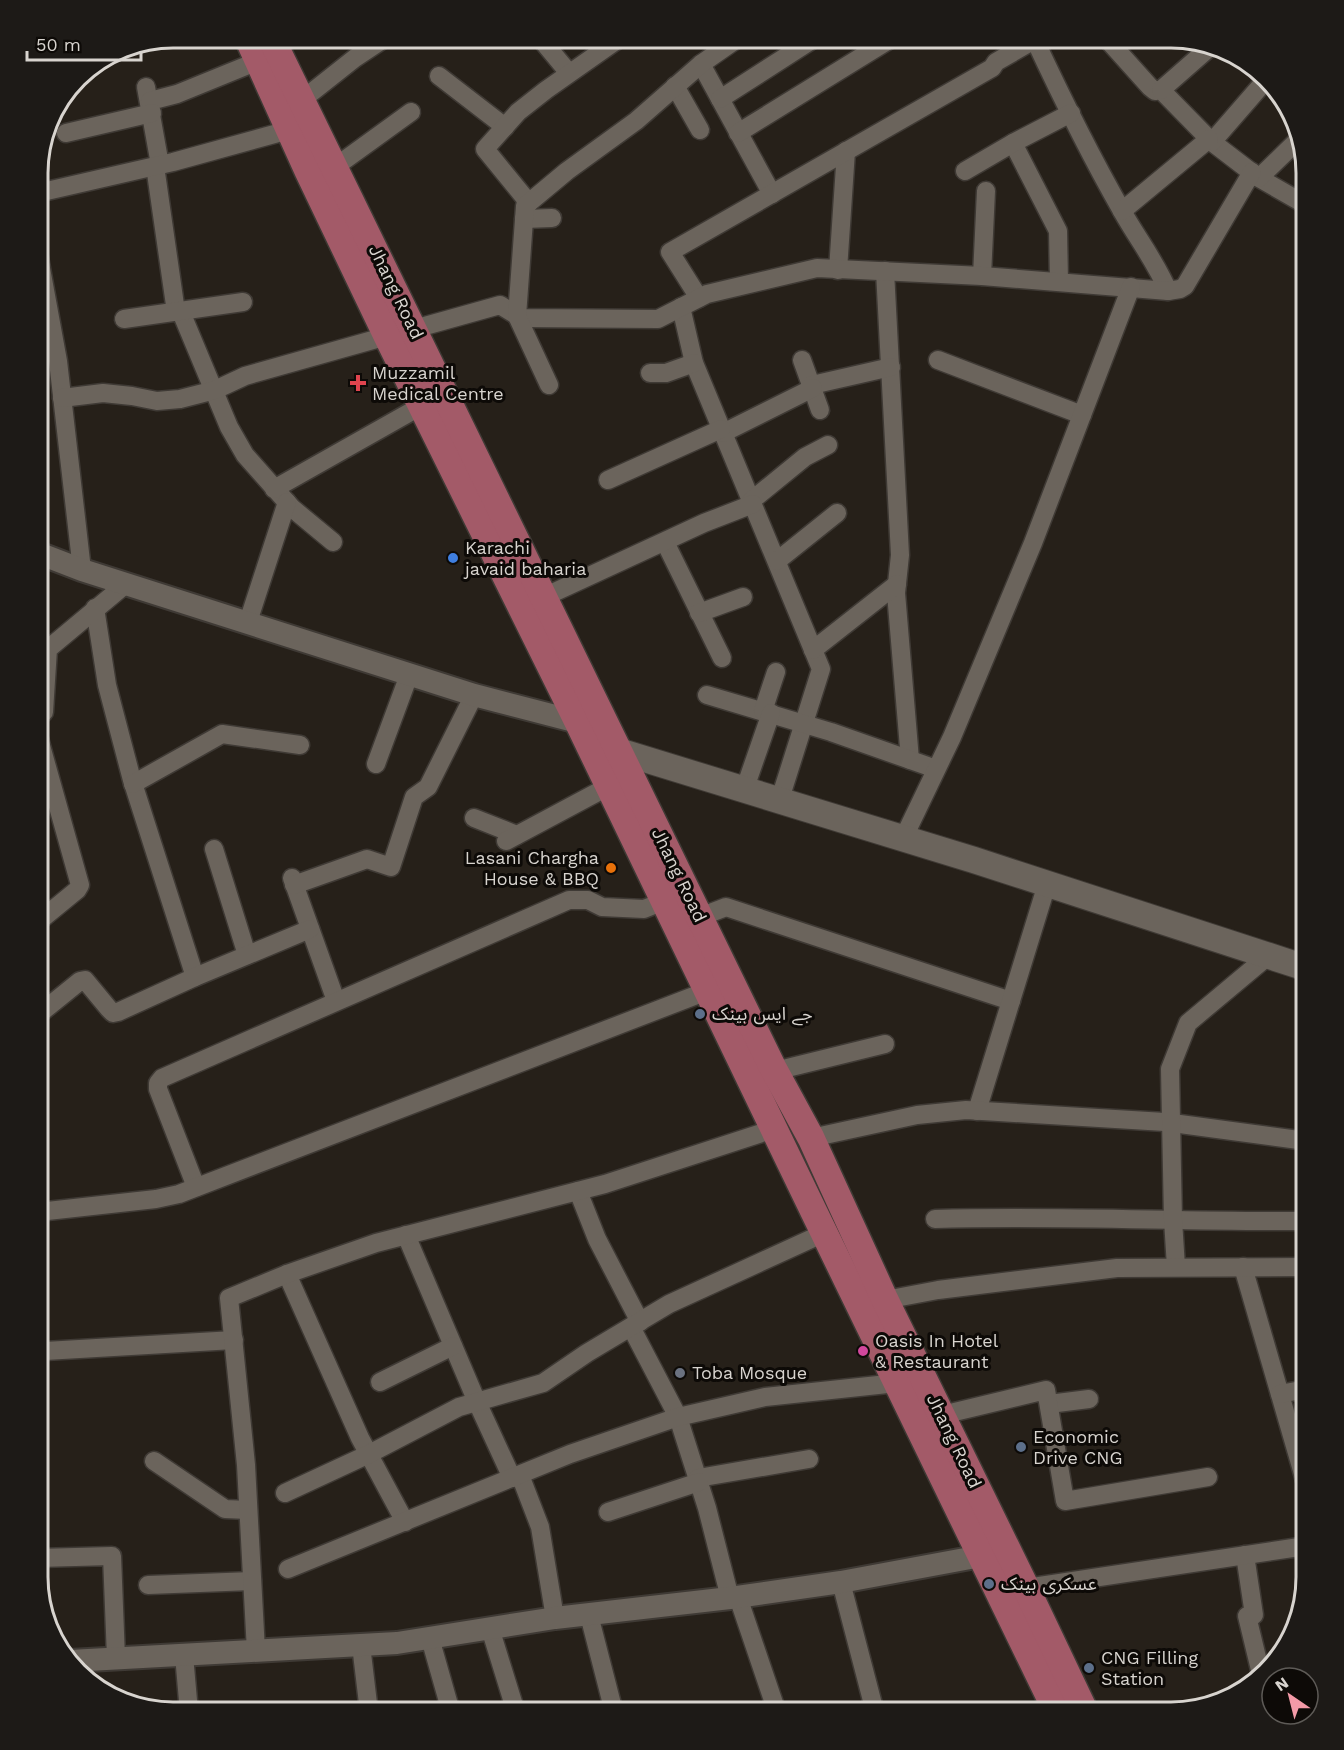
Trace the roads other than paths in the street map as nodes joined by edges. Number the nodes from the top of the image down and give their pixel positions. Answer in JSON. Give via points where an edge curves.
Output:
{"nodes":[{"id":1,"x":254,"y":48,"type":"edge"},
{"id":2,"x":260,"y":48,"type":"edge"},
{"id":3,"x":261,"y":48,"type":"edge"},
{"id":4,"x":372,"y":48,"type":"edge"},
{"id":5,"x":548,"y":48,"type":"edge"},
{"id":6,"x":605,"y":48,"type":"edge"},
{"id":7,"x":724,"y":48,"type":"edge"},
{"id":8,"x":799,"y":48,"type":"edge"},
{"id":9,"x":876,"y":48,"type":"edge"},
{"id":10,"x":1019,"y":48,"type":"edge"},
{"id":11,"x":1038,"y":48,"type":"edge"},
{"id":12,"x":1115,"y":48,"type":"edge"},
{"id":13,"x":1204,"y":53,"type":"edge"},
{"id":14,"x":701,"y":64,"type":"junction"},
{"id":15,"x":569,"y":73,"type":"junction"},
{"id":16,"x":439,"y":76,"type":"dead end"},
{"id":17,"x":1260,"y":86,"type":"edge"},
{"id":18,"x":675,"y":87,"type":"junction"},
{"id":19,"x":1161,"y":90,"type":"junction"},
{"id":20,"x":720,"y":99,"type":"junction"},
{"id":21,"x":149,"y":100,"type":"junction"},
{"id":22,"x":302,"y":100,"type":"junction"},
{"id":23,"x":411,"y":112,"type":"dead end"},
{"id":24,"x":1071,"y":113,"type":"junction"},
{"id":25,"x":505,"y":127,"type":"junction"},
{"id":26,"x":289,"y":130,"type":"junction"},
{"id":27,"x":700,"y":130,"type":"dead end"},
{"id":28,"x":66,"y":133,"type":"dead end"},
{"id":29,"x":738,"y":133,"type":"junction"},
{"id":30,"x":1211,"y":140,"type":"junction"},
{"id":31,"x":1013,"y":143,"type":"junction"},
{"id":32,"x":1293,"y":144,"type":"edge"},
{"id":33,"x":846,"y":151,"type":"junction"},
{"id":34,"x":158,"y":166,"type":"junction"},
{"id":35,"x":334,"y":167,"type":"junction"},
{"id":36,"x":965,"y":171,"type":"dead end"},
{"id":37,"x":1256,"y":175,"type":"junction"},
{"id":38,"x":48,"y":191,"type":"edge"},
{"id":39,"x":986,"y":191,"type":"dead end"},
{"id":40,"x":772,"y":194,"type":"junction"},
{"id":41,"x":1296,"y":199,"type":"edge"},
{"id":42,"x":527,"y":211,"type":"junction"},
{"id":43,"x":1122,"y":212,"type":"junction"},
{"id":44,"x":552,"y":218,"type":"dead end"},
{"id":45,"x":838,"y":270,"type":"junction"},
{"id":46,"x":885,"y":271,"type":"junction"},
{"id":47,"x":982,"y":276,"type":"junction"},
{"id":48,"x":1059,"y":281,"type":"junction"},
{"id":49,"x":1131,"y":287,"type":"junction"},
{"id":50,"x":1168,"y":291,"type":"junction"},
{"id":51,"x":699,"y":298,"type":"junction"},
{"id":52,"x":243,"y":302,"type":"dead end"},
{"id":53,"x":48,"y":306,"type":"edge"},
{"id":54,"x":681,"y":307,"type":"junction"},
{"id":55,"x":179,"y":312,"type":"junction"},
{"id":56,"x":517,"y":316,"type":"junction"},
{"id":57,"x":124,"y":320,"type":"dead end"},
{"id":58,"x":414,"y":329,"type":"junction"},
{"id":59,"x":387,"y":336,"type":"junction"},
{"id":60,"x":802,"y":360,"type":"dead end"},
{"id":61,"x":938,"y":360,"type":"dead end"},
{"id":62,"x":694,"y":363,"type":"junction"},
{"id":63,"x":891,"y":367,"type":"junction"},
{"id":64,"x":650,"y":374,"type":"dead end"},
{"id":65,"x":549,"y":384,"type":"dead end"},
{"id":66,"x":812,"y":387,"type":"junction"},
{"id":67,"x":215,"y":390,"type":"junction"},
{"id":68,"x":62,"y":398,"type":"junction"},
{"id":69,"x":422,"y":406,"type":"junction"},
{"id":70,"x":820,"y":410,"type":"dead end"},
{"id":71,"x":1082,"y":415,"type":"junction"},
{"id":72,"x":722,"y":431,"type":"junction"},
{"id":73,"x":828,"y":445,"type":"dead end"},
{"id":74,"x":608,"y":480,"type":"dead end"},
{"id":75,"x":274,"y":489,"type":"junction"},
{"id":76,"x":287,"y":502,"type":"junction"},
{"id":77,"x":752,"y":502,"type":"junction"},
{"id":78,"x":837,"y":513,"type":"dead end"},
{"id":79,"x":664,"y":542,"type":"junction"},
{"id":80,"x":333,"y":543,"type":"dead end"},
{"id":81,"x":48,"y":557,"type":"edge"},
{"id":82,"x":777,"y":561,"type":"junction"},
{"id":83,"x":82,"y":570,"type":"junction"},
{"id":84,"x":127,"y":583,"type":"junction"},
{"id":85,"x":897,"y":584,"type":"junction"},
{"id":86,"x":544,"y":597,"type":"junction"},
{"id":87,"x":743,"y":597,"type":"dead end"},
{"id":88,"x":95,"y":608,"type":"junction"},
{"id":89,"x":699,"y":613,"type":"junction"},
{"id":90,"x":248,"y":622,"type":"junction"},
{"id":91,"x":48,"y":649,"type":"edge"},
{"id":92,"x":813,"y":650,"type":"junction"},
{"id":93,"x":722,"y":658,"type":"dead end"},
{"id":94,"x":776,"y":672,"type":"dead end"},
{"id":95,"x":409,"y":675,"type":"junction"},
{"id":96,"x":474,"y":695,"type":"junction"},
{"id":97,"x":707,"y":695,"type":"dead end"},
{"id":98,"x":767,"y":712,"type":"junction"},
{"id":99,"x":804,"y":723,"type":"junction"},
{"id":100,"x":583,"y":731,"type":"junction"},
{"id":101,"x":300,"y":745,"type":"dead end"},
{"id":102,"x":618,"y":750,"type":"junction"},
{"id":103,"x":910,"y":760,"type":"junction"},
{"id":104,"x":376,"y":764,"type":"dead end"},
{"id":105,"x":936,"y":769,"type":"junction"},
{"id":106,"x":48,"y":771,"type":"edge"},
{"id":107,"x":133,"y":784,"type":"junction"},
{"id":108,"x":609,"y":786,"type":"junction"},
{"id":109,"x":745,"y":789,"type":"junction"},
{"id":110,"x":780,"y":799,"type":"junction"},
{"id":111,"x":474,"y":818,"type":"dead end"},
{"id":112,"x":903,"y":839,"type":"junction"},
{"id":113,"x":214,"y":849,"type":"dead end"},
{"id":114,"x":1047,"y":884,"type":"junction"},
{"id":115,"x":664,"y":901,"type":"junction"},
{"id":116,"x":48,"y":914,"type":"edge"},
{"id":117,"x":700,"y":917,"type":"junction"},
{"id":118,"x":310,"y":929,"type":"junction"},
{"id":119,"x":247,"y":955,"type":"junction"},
{"id":120,"x":1268,"y":956,"type":"junction"},
{"id":121,"x":1296,"y":965,"type":"edge"},
{"id":122,"x":195,"y":977,"type":"junction"},
{"id":123,"x":707,"y":991,"type":"junction"},
{"id":124,"x":336,"y":1001,"type":"junction"},
{"id":125,"x":1011,"y":1001,"type":"junction"},
{"id":126,"x":48,"y":1007,"type":"edge"},
{"id":127,"x":885,"y":1044,"type":"dead end"},
{"id":128,"x":775,"y":1071,"type":"junction"},
{"id":129,"x":977,"y":1111,"type":"junction"},
{"id":130,"x":1172,"y":1123,"type":"junction"},
{"id":131,"x":774,"y":1129,"type":"junction"},
{"id":132,"x":811,"y":1138,"type":"junction"},
{"id":133,"x":1296,"y":1139,"type":"edge"},
{"id":134,"x":196,"y":1187,"type":"junction"},
{"id":135,"x":578,"y":1191,"type":"junction"},
{"id":136,"x":48,"y":1211,"type":"edge"},
{"id":137,"x":935,"y":1219,"type":"dead end"},
{"id":138,"x":1173,"y":1220,"type":"junction"},
{"id":139,"x":1296,"y":1221,"type":"edge"},
{"id":140,"x":824,"y":1233,"type":"junction"},
{"id":141,"x":406,"y":1235,"type":"junction"},
{"id":142,"x":1176,"y":1267,"type":"junction"},
{"id":143,"x":1243,"y":1267,"type":"junction"},
{"id":144,"x":1296,"y":1267,"type":"edge"},
{"id":145,"x":287,"y":1274,"type":"junction"},
{"id":146,"x":885,"y":1300,"type":"junction"},
{"id":147,"x":635,"y":1324,"type":"junction"},
{"id":148,"x":234,"y":1340,"type":"junction"},
{"id":149,"x":453,"y":1346,"type":"junction"},
{"id":150,"x":48,"y":1351,"type":"edge"},
{"id":151,"x":380,"y":1383,"type":"dead end"},
{"id":152,"x":897,"y":1383,"type":"junction"},
{"id":153,"x":1296,"y":1391,"type":"edge"},
{"id":154,"x":1280,"y":1394,"type":"junction"},
{"id":155,"x":1089,"y":1399,"type":"dead end"},
{"id":156,"x":477,"y":1402,"type":"junction"},
{"id":157,"x":1049,"y":1404,"type":"junction"},
{"id":158,"x":942,"y":1415,"type":"junction"},
{"id":159,"x":678,"y":1417,"type":"junction"},
{"id":160,"x":1296,"y":1449,"type":"edge"},
{"id":161,"x":369,"y":1454,"type":"junction"},
{"id":162,"x":809,"y":1459,"type":"dead end"},
{"id":163,"x":154,"y":1461,"type":"dead end"},
{"id":164,"x":516,"y":1477,"type":"junction"},
{"id":165,"x":1208,"y":1477,"type":"dead end"},
{"id":166,"x":698,"y":1480,"type":"junction"},
{"id":167,"x":285,"y":1493,"type":"dead end"},
{"id":168,"x":248,"y":1510,"type":"junction"},
{"id":169,"x":608,"y":1512,"type":"dead end"},
{"id":170,"x":405,"y":1522,"type":"junction"},
{"id":171,"x":1296,"y":1547,"type":"edge"},
{"id":172,"x":1245,"y":1555,"type":"junction"},
{"id":173,"x":981,"y":1556,"type":"junction"},
{"id":174,"x":48,"y":1558,"type":"edge"},
{"id":175,"x":288,"y":1569,"type":"dead end"},
{"id":176,"x":252,"y":1581,"type":"junction"},
{"id":177,"x":841,"y":1582,"type":"junction"},
{"id":178,"x":148,"y":1586,"type":"dead end"},
{"id":179,"x":1026,"y":1588,"type":"junction"},
{"id":180,"x":734,"y":1597,"type":"junction"},
{"id":181,"x":589,"y":1615,"type":"junction"},
{"id":182,"x":555,"y":1618,"type":"junction"},
{"id":183,"x":490,"y":1628,"type":"junction"},
{"id":184,"x":430,"y":1638,"type":"junction"},
{"id":185,"x":361,"y":1645,"type":"junction"},
{"id":186,"x":256,"y":1651,"type":"junction"},
{"id":187,"x":184,"y":1654,"type":"junction"},
{"id":188,"x":116,"y":1659,"type":"junction"},
{"id":189,"x":81,"y":1661,"type":"edge"},
{"id":190,"x":1259,"y":1665,"type":"edge"},
{"id":191,"x":188,"y":1702,"type":"edge"},
{"id":192,"x":368,"y":1702,"type":"edge"},
{"id":193,"x":448,"y":1702,"type":"edge"},
{"id":194,"x":513,"y":1702,"type":"edge"},
{"id":195,"x":611,"y":1702,"type":"edge"},
{"id":196,"x":773,"y":1702,"type":"edge"},
{"id":197,"x":872,"y":1702,"type":"edge"},
{"id":198,"x":1052,"y":1702,"type":"edge"},
{"id":199,"x":1080,"y":1702,"type":"edge"}],
"edges":[{"from":1,"to":21,"type":"street","via":[[177,94]]},
{"from":2,"to":26,"type":"main road","name":"Jhang Road"},
{"from":3,"to":22,"type":"main road","name":"Jhang Road"},
{"from":4,"to":22,"type":"street"},
{"from":5,"to":15,"type":"street"},
{"from":6,"to":15,"type":"street"},
{"from":7,"to":14,"type":"street"},
{"from":8,"to":20,"type":"street"},
{"from":9,"to":29,"type":"street"},
{"from":10,"to":33,"type":"street","via":[[992,68]]},
{"from":11,"to":24,"type":"street"},
{"from":12,"to":19,"type":"street","via":[[1150,87]]},
{"from":13,"to":19,"type":"street"},
{"from":14,"to":18,"type":"street"},
{"from":14,"to":20,"type":"street"},
{"from":15,"to":25,"type":"street"},
{"from":16,"to":25,"type":"street"},
{"from":17,"to":30,"type":"street"},
{"from":18,"to":27,"type":"street"},
{"from":18,"to":42,"type":"street","via":[[567,171]]},
{"from":19,"to":30,"type":"street"},
{"from":20,"to":29,"type":"street"},
{"from":21,"to":28,"type":"street"},
{"from":21,"to":34,"type":"street"},
{"from":22,"to":35,"type":"main road","name":"Jhang Road"},
{"from":23,"to":35,"type":"street"},
{"from":24,"to":31,"type":"street"},
{"from":24,"to":43,"type":"street"},
{"from":25,"to":42,"type":"street","via":[[485,149]]},
{"from":26,"to":34,"type":"street"},
{"from":26,"to":59,"type":"main road","name":"Jhang Road"},
{"from":29,"to":40,"type":"street"},
{"from":30,"to":37,"type":"street"},
{"from":30,"to":43,"type":"street"},
{"from":31,"to":36,"type":"street"},
{"from":31,"to":48,"type":"street","via":[[1058,231]]},
{"from":32,"to":37,"type":"street"},
{"from":33,"to":40,"type":"street"},
{"from":33,"to":45,"type":"street"},
{"from":34,"to":38,"type":"street"},
{"from":34,"to":55,"type":"street"},
{"from":35,"to":58,"type":"main road","name":"Jhang Road"},
{"from":37,"to":41,"type":"street"},
{"from":37,"to":50,"type":"street","via":[[1185,286]]},
{"from":39,"to":47,"type":"street"},
{"from":40,"to":51,"type":"street","via":[[669,252]]},
{"from":42,"to":44,"type":"street"},
{"from":42,"to":56,"type":"street"},
{"from":43,"to":50,"type":"street"},
{"from":45,"to":46,"type":"street"},
{"from":45,"to":51,"type":"street","via":[[817,268]]},
{"from":46,"to":47,"type":"street"},
{"from":46,"to":63,"type":"street"},
{"from":47,"to":48,"type":"street"},
{"from":48,"to":49,"type":"street"},
{"from":49,"to":50,"type":"street"},
{"from":49,"to":71,"type":"street"},
{"from":51,"to":54,"type":"street"},
{"from":52,"to":55,"type":"street"},
{"from":53,"to":68,"type":"street"},
{"from":54,"to":56,"type":"street","via":[[658,319]]},
{"from":54,"to":62,"type":"street"},
{"from":55,"to":57,"type":"street"},
{"from":55,"to":67,"type":"street"},
{"from":56,"to":58,"type":"street","via":[[500,305]]},
{"from":56,"to":65,"type":"street"},
{"from":58,"to":86,"type":"main road","name":"Jhang Road"},
{"from":59,"to":67,"type":"street","via":[[245,376]]},
{"from":59,"to":69,"type":"main road","name":"Jhang Road"},
{"from":60,"to":66,"type":"street"},
{"from":61,"to":71,"type":"street"},
{"from":62,"to":64,"type":"street"},
{"from":62,"to":72,"type":"street"},
{"from":63,"to":66,"type":"street"},
{"from":63,"to":85,"type":"street","via":[[900,555]]},
{"from":66,"to":70,"type":"street"},
{"from":66,"to":72,"type":"street"},
{"from":67,"to":68,"type":"street","via":[[157,401],[103,393]]},
{"from":67,"to":75,"type":"street","via":[[244,455]]},
{"from":68,"to":83,"type":"street"},
{"from":69,"to":75,"type":"street"},
{"from":69,"to":100,"type":"main road","name":"Jhang Road"},
{"from":71,"to":105,"type":"street","via":[[1034,543]]},
{"from":72,"to":74,"type":"street"},
{"from":72,"to":77,"type":"street"},
{"from":73,"to":77,"type":"street","via":[[805,457]]},
{"from":75,"to":76,"type":"street"},
{"from":76,"to":80,"type":"street"},
{"from":76,"to":90,"type":"street"},
{"from":77,"to":79,"type":"street"},
{"from":77,"to":82,"type":"street"},
{"from":78,"to":82,"type":"street"},
{"from":79,"to":86,"type":"street"},
{"from":79,"to":89,"type":"street"},
{"from":81,"to":83,"type":"street"},
{"from":82,"to":92,"type":"street"},
{"from":83,"to":84,"type":"street"},
{"from":84,"to":88,"type":"street"},
{"from":84,"to":90,"type":"street"},
{"from":85,"to":92,"type":"street"},
{"from":85,"to":103,"type":"street"},
{"from":86,"to":102,"type":"main road","name":"Jhang Road"},
{"from":87,"to":89,"type":"street"},
{"from":88,"to":91,"type":"street"},
{"from":88,"to":107,"type":"street","via":[[107,685]]},
{"from":89,"to":93,"type":"street"},
{"from":90,"to":95,"type":"street"},
{"from":92,"to":99,"type":"street","via":[[821,669]]},
{"from":94,"to":98,"type":"street"},
{"from":95,"to":96,"type":"street"},
{"from":95,"to":104,"type":"street"},
{"from":96,"to":100,"type":"street"},
{"from":96,"to":118,"type":"street","via":[[428,787],[414,797],[391,867],[367,859],[293,882]]},
{"from":97,"to":98,"type":"street"},
{"from":98,"to":99,"type":"street"},
{"from":98,"to":109,"type":"street"},
{"from":99,"to":103,"type":"street"},
{"from":99,"to":110,"type":"street"},
{"from":100,"to":102,"type":"main road"},
{"from":100,"to":108,"type":"main road","name":"Jhang Road"},
{"from":101,"to":107,"type":"street","via":[[222,734]]},
{"from":102,"to":109,"type":"main road"},
{"from":102,"to":117,"type":"main road","name":"Jhang Road"},
{"from":103,"to":105,"type":"street"},
{"from":105,"to":112,"type":"street"},
{"from":106,"to":116,"type":"street","via":[[80,885]]},
{"from":107,"to":122,"type":"street"},
{"from":108,"to":111,"type":"street","via":[[512,838]]},
{"from":108,"to":115,"type":"main road","name":"Jhang Road"},
{"from":109,"to":110,"type":"main road"},
{"from":110,"to":112,"type":"main road"},
{"from":112,"to":114,"type":"main road"},
{"from":113,"to":119,"type":"street"},
{"from":114,"to":120,"type":"main road"},
{"from":114,"to":125,"type":"street"},
{"from":115,"to":123,"type":"main road","name":"Jhang Road"},
{"from":115,"to":124,"type":"street","via":[[645,909],[602,907],[588,900],[569,900]]},
{"from":117,"to":125,"type":"street","via":[[726,907]]},
{"from":117,"to":128,"type":"main road","name":"Jhang Road"},
{"from":118,"to":119,"type":"street"},
{"from":118,"to":124,"type":"street"},
{"from":119,"to":122,"type":"street"},
{"from":120,"to":121,"type":"main road"},
{"from":120,"to":130,"type":"street","via":[[1188,1023],[1170,1069]]},
{"from":122,"to":126,"type":"street","via":[[113,1013],[90,984],[80,981]]},
{"from":123,"to":131,"type":"main road","name":"Jhang Road"},
{"from":123,"to":134,"type":"street"},
{"from":124,"to":134,"type":"street","via":[[158,1083]]},
{"from":125,"to":129,"type":"street"},
{"from":127,"to":128,"type":"street"},
{"from":128,"to":132,"type":"main road","name":"Jhang Road"},
{"from":129,"to":130,"type":"street"},
{"from":129,"to":132,"type":"street","via":[[917,1115]]},
{"from":130,"to":133,"type":"street"},
{"from":130,"to":138,"type":"street"},
{"from":131,"to":135,"type":"street"},
{"from":131,"to":140,"type":"main road","name":"Jhang Road"},
{"from":132,"to":146,"type":"main road","name":"Jhang Road"},
{"from":134,"to":136,"type":"street","via":[[156,1199]]},
{"from":135,"to":141,"type":"street"},
{"from":135,"to":147,"type":"street"},
{"from":137,"to":138,"type":"street","via":[[1011,1216]]},
{"from":138,"to":139,"type":"street"},
{"from":138,"to":142,"type":"street"},
{"from":140,"to":147,"type":"street","via":[[669,1304]]},
{"from":140,"to":152,"type":"main road","name":"Jhang Road"},
{"from":141,"to":145,"type":"street"},
{"from":141,"to":149,"type":"street"},
{"from":142,"to":143,"type":"street"},
{"from":142,"to":146,"type":"street","via":[[1117,1268]]},
{"from":143,"to":144,"type":"street"},
{"from":143,"to":154,"type":"street"},
{"from":145,"to":148,"type":"street","via":[[228,1298]]},
{"from":145,"to":161,"type":"street"},
{"from":146,"to":158,"type":"main road","name":"Jhang Road"},
{"from":147,"to":156,"type":"street","via":[[543,1383]]},
{"from":147,"to":159,"type":"street"},
{"from":148,"to":150,"type":"street"},
{"from":148,"to":168,"type":"street"},
{"from":149,"to":151,"type":"street"},
{"from":149,"to":156,"type":"street"},
{"from":152,"to":159,"type":"street","via":[[765,1397]]},
{"from":152,"to":173,"type":"main road","name":"Jhang Road"},
{"from":153,"to":154,"type":"street"},
{"from":154,"to":160,"type":"street"},
{"from":155,"to":157,"type":"street"},
{"from":156,"to":161,"type":"street","via":[[459,1407]]},
{"from":156,"to":164,"type":"street"},
{"from":157,"to":158,"type":"street","via":[[1046,1390]]},
{"from":157,"to":165,"type":"street","via":[[1065,1501]]},
{"from":158,"to":179,"type":"main road","name":"Jhang Road"},
{"from":159,"to":164,"type":"street"},
{"from":159,"to":166,"type":"street"},
{"from":161,"to":167,"type":"street"},
{"from":161,"to":170,"type":"street"},
{"from":162,"to":166,"type":"street"},
{"from":163,"to":168,"type":"street","via":[[225,1509]]},
{"from":164,"to":170,"type":"street"},
{"from":164,"to":182,"type":"street","via":[[540,1527]]},
{"from":166,"to":169,"type":"street"},
{"from":166,"to":180,"type":"street"},
{"from":168,"to":176,"type":"street"},
{"from":170,"to":175,"type":"street"},
{"from":171,"to":172,"type":"street"},
{"from":172,"to":179,"type":"street"},
{"from":172,"to":190,"type":"street","via":[[1254,1615],[1247,1616]]},
{"from":173,"to":177,"type":"street"},
{"from":173,"to":198,"type":"main road","name":"Jhang Road"},
{"from":174,"to":188,"type":"street","via":[[112,1556]]},
{"from":176,"to":178,"type":"street"},
{"from":176,"to":186,"type":"street"},
{"from":177,"to":180,"type":"street"},
{"from":177,"to":197,"type":"street"},
{"from":179,"to":199,"type":"main road","name":"Jhang Road"},
{"from":180,"to":181,"type":"street"},
{"from":180,"to":196,"type":"street"},
{"from":181,"to":182,"type":"street"},
{"from":181,"to":195,"type":"street"},
{"from":182,"to":183,"type":"street"},
{"from":183,"to":184,"type":"street"},
{"from":183,"to":194,"type":"street"},
{"from":184,"to":185,"type":"street"},
{"from":184,"to":193,"type":"street"},
{"from":185,"to":186,"type":"street"},
{"from":185,"to":192,"type":"street"},
{"from":186,"to":187,"type":"street"},
{"from":187,"to":188,"type":"street"},
{"from":187,"to":191,"type":"street"},
{"from":188,"to":189,"type":"street"}]}
